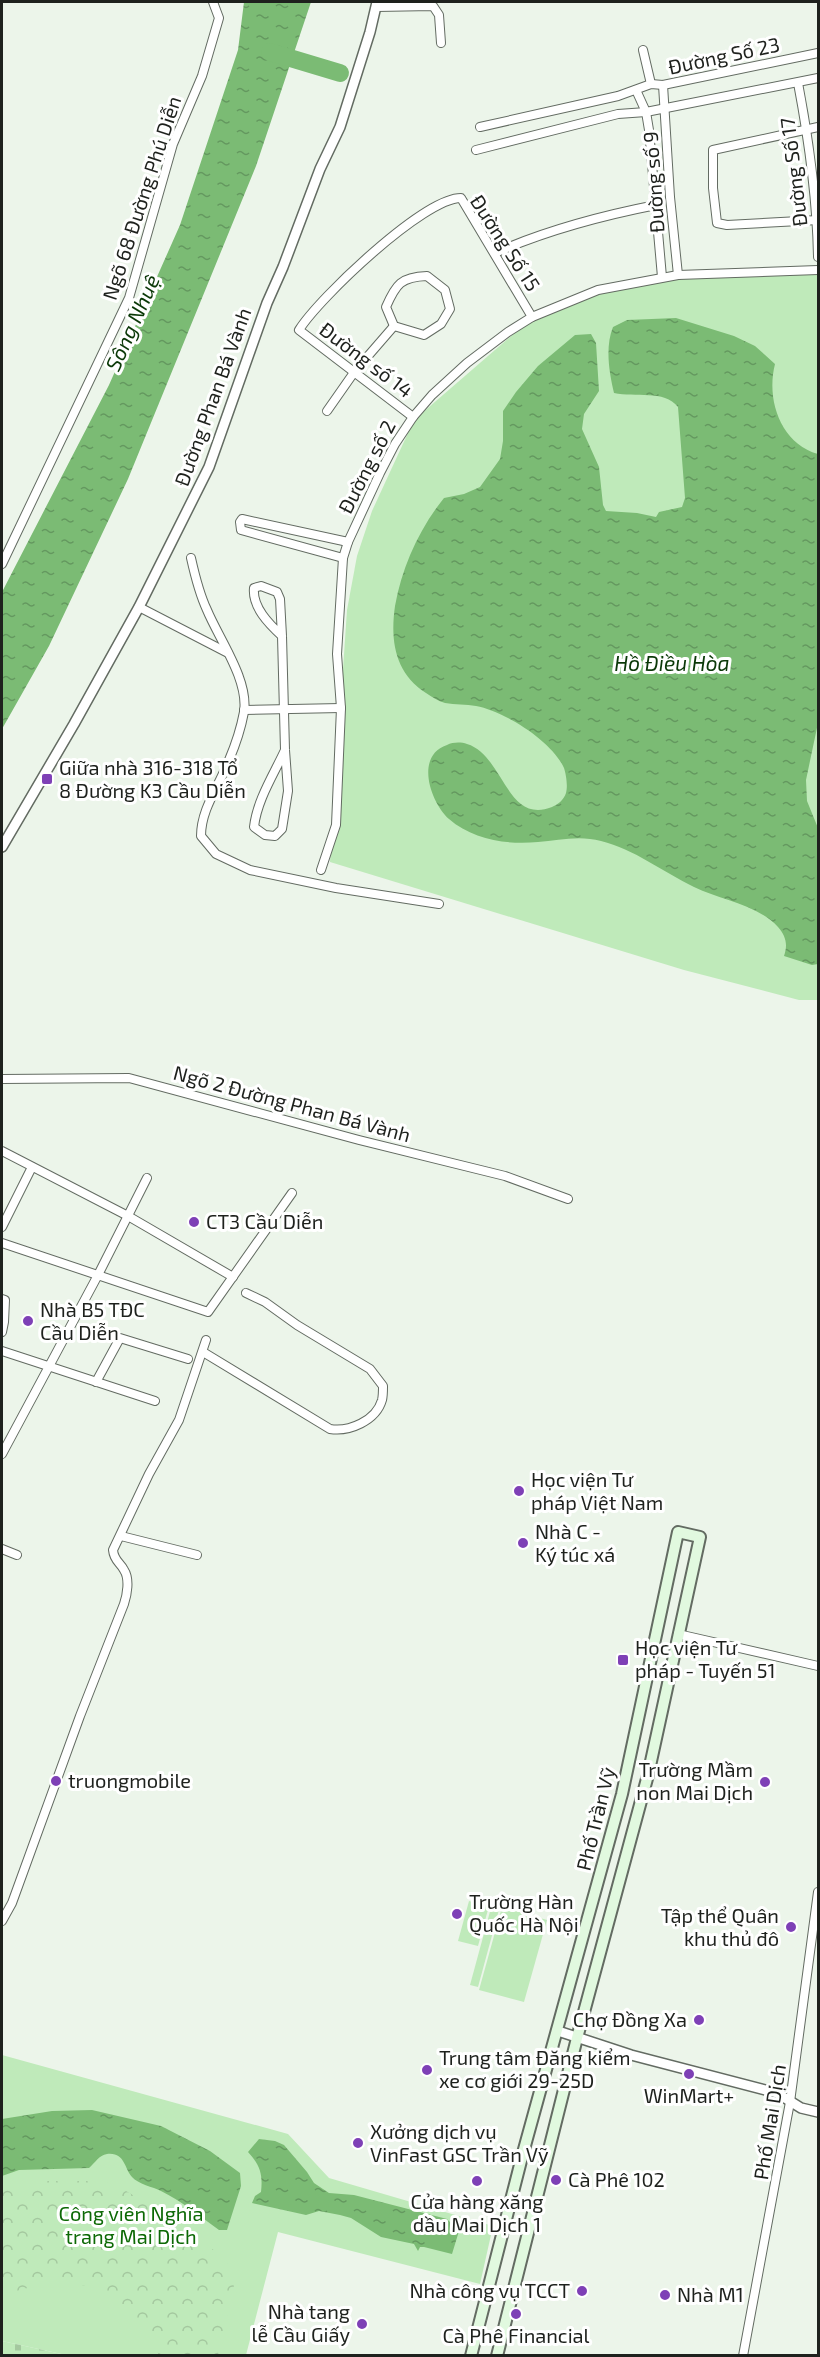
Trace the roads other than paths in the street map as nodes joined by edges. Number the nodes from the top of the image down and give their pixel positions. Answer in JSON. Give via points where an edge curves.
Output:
{"nodes":[{"id":1,"x":213,"y":2,"type":"edge"},
{"id":2,"x":376,"y":4,"type":"edge"},
{"id":3,"x":441,"y":43,"type":"dead end"},
{"id":4,"x":643,"y":50,"type":"dead end"},
{"id":5,"x":819,"y":53,"type":"edge"},
{"id":6,"x":819,"y":78,"type":"edge"},
{"id":7,"x":798,"y":83,"type":"junction"},
{"id":8,"x":651,"y":84,"type":"junction"},
{"id":9,"x":663,"y":86,"type":"junction"},
{"id":10,"x":636,"y":90,"type":"junction"},
{"id":11,"x":666,"y":107,"type":"junction"},
{"id":12,"x":646,"y":112,"type":"junction"},
{"id":13,"x":480,"y":128,"type":"dead end"},
{"id":14,"x":819,"y":128,"type":"edge"},
{"id":15,"x":807,"y":129,"type":"junction"},
{"id":16,"x":476,"y":150,"type":"dead end"},
{"id":17,"x":656,"y":205,"type":"junction"},
{"id":18,"x":818,"y":220,"type":"edge"},
{"id":19,"x":495,"y":253,"type":"junction"},
{"id":20,"x":819,"y":257,"type":"edge"},
{"id":21,"x":819,"y":270,"type":"edge"},
{"id":22,"x":678,"y":275,"type":"junction"},
{"id":23,"x":662,"y":277,"type":"junction"},
{"id":24,"x":532,"y":317,"type":"junction"},
{"id":25,"x":394,"y":326,"type":"junction"},
{"id":26,"x":299,"y":330,"type":"joint"},
{"id":27,"x":355,"y":372,"type":"junction"},
{"id":28,"x":327,"y":411,"type":"dead end"},
{"id":29,"x":412,"y":417,"type":"junction"},
{"id":30,"x":348,"y":542,"type":"junction"},
{"id":31,"x":191,"y":558,"type":"dead end"},
{"id":32,"x":343,"y":558,"type":"junction"},
{"id":33,"x":2,"y":564,"type":"edge"},
{"id":34,"x":139,"y":607,"type":"junction"},
{"id":35,"x":282,"y":636,"type":"junction"},
{"id":36,"x":228,"y":653,"type":"junction"},
{"id":37,"x":341,"y":708,"type":"junction"},
{"id":38,"x":284,"y":709,"type":"junction"},
{"id":39,"x":244,"y":710,"type":"junction"},
{"id":40,"x":285,"y":750,"type":"junction"},
{"id":41,"x":2,"y":847,"type":"edge"},
{"id":42,"x":321,"y":870,"type":"dead end"},
{"id":43,"x":439,"y":904,"type":"dead end"},
{"id":44,"x":2,"y":1079,"type":"edge"},
{"id":45,"x":2,"y":1151,"type":"edge"},
{"id":46,"x":32,"y":1167,"type":"junction"},
{"id":47,"x":147,"y":1178,"type":"dead end"},
{"id":48,"x":292,"y":1192,"type":"dead end"},
{"id":49,"x":568,"y":1199,"type":"dead end"},
{"id":50,"x":128,"y":1216,"type":"junction"},
{"id":51,"x":2,"y":1227,"type":"edge"},
{"id":52,"x":2,"y":1243,"type":"edge"},
{"id":53,"x":98,"y":1275,"type":"junction"},
{"id":54,"x":233,"y":1277,"type":"junction"},
{"id":55,"x":246,"y":1293,"type":"dead end"},
{"id":56,"x":2,"y":1299,"type":"edge"},
{"id":57,"x":2,"y":1332,"type":"edge"},
{"id":58,"x":206,"y":1340,"type":"dead end"},
{"id":59,"x":2,"y":1351,"type":"edge"},
{"id":60,"x":203,"y":1352,"type":"junction"},
{"id":61,"x":188,"y":1359,"type":"dead end"},
{"id":62,"x":48,"y":1366,"type":"junction"},
{"id":63,"x":96,"y":1382,"type":"junction"},
{"id":64,"x":155,"y":1401,"type":"dead end"},
{"id":65,"x":2,"y":1454,"type":"edge"},
{"id":66,"x":121,"y":1536,"type":"junction"},
{"id":67,"x":2,"y":1549,"type":"edge"},
{"id":68,"x":17,"y":1556,"type":"dead end"},
{"id":69,"x":197,"y":1556,"type":"dead end"},
{"id":70,"x":658,"y":1630,"type":"junction"},
{"id":71,"x":678,"y":1634,"type":"junction"},
{"id":72,"x":819,"y":1666,"type":"edge"},
{"id":73,"x":819,"y":1892,"type":"edge"},
{"id":74,"x":2,"y":1921,"type":"edge"},
{"id":75,"x":558,"y":2031,"type":"junction"},
{"id":76,"x":577,"y":2038,"type":"junction"},
{"id":77,"x":790,"y":2102,"type":"junction"},
{"id":78,"x":819,"y":2112,"type":"edge"},
{"id":79,"x":471,"y":2355,"type":"edge"},
{"id":80,"x":497,"y":2355,"type":"edge"},
{"id":81,"x":743,"y":2355,"type":"edge"}],
"edges":[{"from":1,"to":33,"type":"street","name":"Ngõ 68 Đường Phú Diễn","via":[[219,18],[202,76],[173,144],[129,298]]},
{"from":2,"to":3,"type":"street","via":[[433,6],[439,15]]},
{"from":2,"to":34,"type":"street","name":"Đường Phan Bá Vành","via":[[340,127],[267,303],[209,467]]},
{"from":4,"to":8,"type":"street"},
{"from":5,"to":9,"type":"street","name":"Đường Số 23"},
{"from":6,"to":7,"type":"street","name":"Đường Số 23"},
{"from":7,"to":11,"type":"street","name":"Đường Số 23"},
{"from":7,"to":15,"type":"street","name":"Đường Số 17"},
{"from":8,"to":9,"type":"street","name":"Đường Số 23"},
{"from":8,"to":10,"type":"street","name":"Đường Số 23"},
{"from":9,"to":11,"type":"street","name":"Đường số 9"},
{"from":10,"to":12,"type":"street","name":"Đường số 9"},
{"from":10,"to":13,"type":"street","name":"Đường Số 23"},
{"from":11,"to":12,"type":"street","name":"Đường Số 23"},
{"from":11,"to":22,"type":"street","name":"Đường số 9"},
{"from":12,"to":16,"type":"street","name":"Đường Số 23","via":[[618,114]]},
{"from":12,"to":17,"type":"street","name":"Đường số 9"},
{"from":14,"to":15,"type":"street"},
{"from":15,"to":18,"type":"street","name":"Đường Số 17"},
{"from":15,"to":18,"type":"street","via":[[713,150],[717,223]]},
{"from":17,"to":19,"type":"street","via":[[593,218],[528,238]]},
{"from":17,"to":23,"type":"street","name":"Đường số 9"},
{"from":18,"to":20,"type":"street","name":"Đường Số 17"},
{"from":19,"to":24,"type":"street","name":"Đường Số 15"},
{"from":19,"to":26,"type":"street","name":"Đường Số 15","via":[[461,198],[454,198],[412,223],[357,267],[319,303]]},
{"from":21,"to":22,"type":"street","name":"Đường số 2"},
{"from":22,"to":23,"type":"street","name":"Đường số 2"},
{"from":23,"to":24,"type":"street","name":"Đường số 2","via":[[598,290]]},
{"from":24,"to":29,"type":"street","name":"Đường số 2","via":[[467,363]]},
{"from":25,"to":25,"type":"street","via":[[386,307],[395,287],[411,277],[427,276],[445,290],[450,309],[441,324],[424,335]]},
{"from":25,"to":27,"type":"street"},
{"from":26,"to":27,"type":"street","name":"Đường số 14"},
{"from":27,"to":28,"type":"street"},
{"from":27,"to":29,"type":"street","name":"Đường số 14"},
{"from":29,"to":30,"type":"street","name":"Đường số 2"},
{"from":30,"to":32,"type":"street","name":"Đường số 2"},
{"from":30,"to":32,"type":"street","via":[[242,519],[240,522],[241,530]]},
{"from":31,"to":36,"type":"street","via":[[207,611]]},
{"from":32,"to":37,"type":"street","name":"Đường số 2","via":[[337,654]]},
{"from":34,"to":36,"type":"street"},
{"from":34,"to":41,"type":"street","name":"Đường Phan Bá Vành"},
{"from":35,"to":35,"type":"street","via":[[277,592],[261,586],[254,588],[253,596],[269,625]]},
{"from":35,"to":38,"type":"street"},
{"from":36,"to":39,"type":"street","via":[[241,684]]},
{"from":37,"to":38,"type":"street"},
{"from":37,"to":42,"type":"street","name":"Đường số 2","via":[[336,825]]},
{"from":38,"to":39,"type":"street"},
{"from":38,"to":40,"type":"street"},
{"from":39,"to":43,"type":"street","via":[[230,759],[201,820],[201,836],[216,855],[250,870]]},
{"from":40,"to":40,"type":"street","via":[[255,819],[254,827],[265,836],[275,836],[282,829],[288,791]]},
{"from":44,"to":49,"type":"street","name":"Ngõ 2 Đường Phan Bá Vành","via":[[129,1077],[505,1176]]},
{"from":45,"to":46,"type":"street"},
{"from":46,"to":50,"type":"street"},
{"from":46,"to":51,"type":"street"},
{"from":47,"to":50,"type":"street"},
{"from":48,"to":54,"type":"street"},
{"from":50,"to":53,"type":"street"},
{"from":50,"to":54,"type":"street"},
{"from":52,"to":53,"type":"street"},
{"from":53,"to":54,"type":"street","via":[[208,1312]]},
{"from":53,"to":62,"type":"street"},
{"from":55,"to":60,"type":"street","via":[[370,1369],[383,1386],[382,1402],[354,1427],[330,1429]]},
{"from":56,"to":57,"type":"street"},
{"from":58,"to":60,"type":"street"},
{"from":59,"to":62,"type":"street"},
{"from":60,"to":66,"type":"street","via":[[179,1420],[148,1474]]},
{"from":61,"to":63,"type":"street","via":[[120,1338]]},
{"from":62,"to":63,"type":"street"},
{"from":62,"to":65,"type":"street"},
{"from":63,"to":64,"type":"street"},
{"from":66,"to":69,"type":"street"},
{"from":66,"to":74,"type":"street","via":[[113,1550],[124,1569],[126,1596]]},
{"from":67,"to":68,"type":"street"},
{"from":70,"to":71,"type":"main road"},
{"from":70,"to":71,"type":"main road","name":"Phố Trần Vỹ","via":[[678,1532],[700,1537]]},
{"from":70,"to":75,"type":"main road","name":"Phố Trần Vỹ","via":[[622,1794]]},
{"from":71,"to":72,"type":"street"},
{"from":71,"to":76,"type":"main road","name":"Phố Trần Vỹ","via":[[648,1775]]},
{"from":73,"to":77,"type":"street","name":"Phố Mai Dịch"},
{"from":75,"to":76,"type":"street"},
{"from":75,"to":79,"type":"main road","name":"Phố Trần Vỹ"},
{"from":76,"to":77,"type":"street","via":[[777,2093]]},
{"from":76,"to":80,"type":"main road","name":"Phố Trần Vỹ"},
{"from":77,"to":78,"type":"street"},
{"from":77,"to":81,"type":"street","name":"Phố Mai Dịch"}]}
